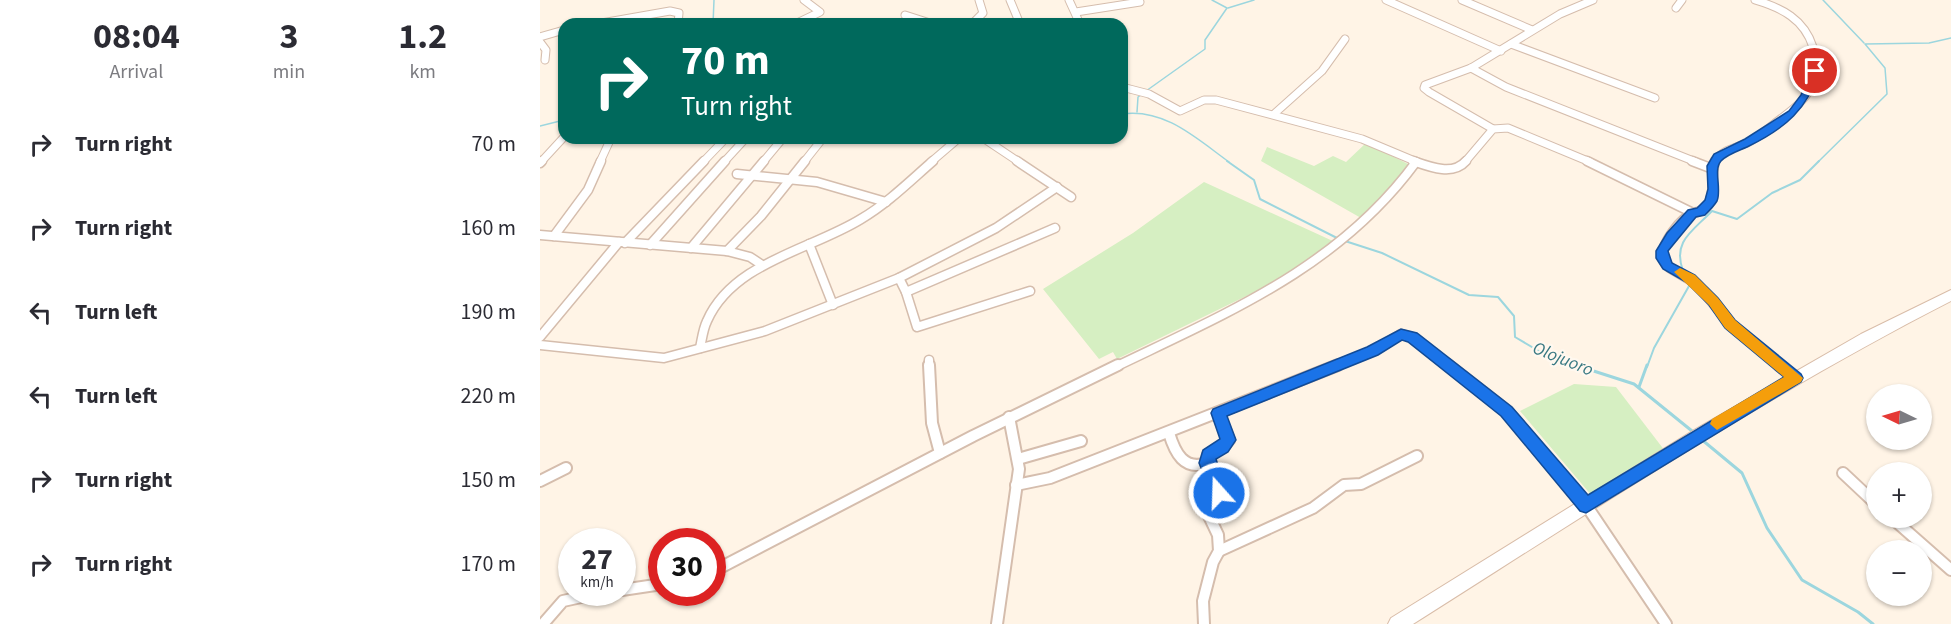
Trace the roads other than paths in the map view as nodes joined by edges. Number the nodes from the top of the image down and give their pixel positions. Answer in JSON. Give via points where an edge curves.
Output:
{"nodes":[{"id":1,"x":804,"y":0,"type":"edge"},
{"id":2,"x":979,"y":0,"type":"edge"},
{"id":3,"x":1010,"y":0,"type":"edge"},
{"id":4,"x":1069,"y":0,"type":"edge"},
{"id":5,"x":1386,"y":0,"type":"edge"},
{"id":6,"x":1462,"y":0,"type":"edge"},
{"id":7,"x":1593,"y":0,"type":"edge"},
{"id":8,"x":1682,"y":0,"type":"edge"},
{"id":9,"x":1755,"y":0,"type":"edge"},
{"id":10,"x":1140,"y":2,"type":"dead end"},
{"id":11,"x":1676,"y":8,"type":"dead end"},
{"id":12,"x":1076,"y":12,"type":"junction"},
{"id":13,"x":905,"y":15,"type":"dead end"},
{"id":14,"x":630,"y":18,"type":"edge"},
{"id":15,"x":679,"y":18,"type":"edge"},
{"id":16,"x":808,"y":18,"type":"edge"},
{"id":17,"x":914,"y":18,"type":"edge"},
{"id":18,"x":978,"y":18,"type":"edge"},
{"id":19,"x":1018,"y":18,"type":"edge"},
{"id":20,"x":1078,"y":18,"type":"edge"},
{"id":21,"x":1532,"y":30,"type":"junction"},
{"id":22,"x":558,"y":32,"type":"edge"},
{"id":23,"x":540,"y":37,"type":"edge"},
{"id":24,"x":1345,"y":39,"type":"dead end"},
{"id":25,"x":540,"y":42,"type":"edge"},
{"id":26,"x":1511,"y":44,"type":"junction"},
{"id":27,"x":1500,"y":51,"type":"junction"},
{"id":28,"x":545,"y":60,"type":"dead end"},
{"id":29,"x":1471,"y":68,"type":"junction"},
{"id":30,"x":1128,"y":88,"type":"edge"},
{"id":31,"x":1654,"y":98,"type":"dead end"},
{"id":32,"x":1274,"y":114,"type":"junction"},
{"id":33,"x":1493,"y":129,"type":"junction"},
{"id":34,"x":558,"y":144,"type":"edge"},
{"id":35,"x":608,"y":144,"type":"edge"},
{"id":36,"x":720,"y":144,"type":"edge"},
{"id":37,"x":741,"y":144,"type":"edge"},
{"id":38,"x":778,"y":144,"type":"edge"},
{"id":39,"x":818,"y":144,"type":"edge"},
{"id":40,"x":952,"y":144,"type":"edge"},
{"id":41,"x":992,"y":144,"type":"edge"},
{"id":42,"x":1416,"y":162,"type":"junction"},
{"id":43,"x":540,"y":163,"type":"edge"},
{"id":44,"x":1713,"y":169,"type":"junction"},
{"id":45,"x":737,"y":174,"type":"dead end"},
{"id":46,"x":754,"y":176,"type":"junction"},
{"id":47,"x":793,"y":178,"type":"junction"},
{"id":48,"x":1057,"y":187,"type":"junction"},
{"id":49,"x":1071,"y":197,"type":"dead end"},
{"id":50,"x":885,"y":202,"type":"junction"},
{"id":51,"x":1693,"y":213,"type":"junction"},
{"id":52,"x":1055,"y":228,"type":"dead end"},
{"id":53,"x":540,"y":235,"type":"edge"},
{"id":54,"x":554,"y":236,"type":"junction"},
{"id":55,"x":622,"y":243,"type":"junction"},
{"id":56,"x":809,"y":244,"type":"junction"},
{"id":57,"x":650,"y":245,"type":"junction"},
{"id":58,"x":691,"y":248,"type":"junction"},
{"id":59,"x":727,"y":251,"type":"junction"},
{"id":60,"x":762,"y":265,"type":"junction"},
{"id":61,"x":899,"y":278,"type":"junction"},
{"id":62,"x":1030,"y":291,"type":"dead end"},
{"id":63,"x":906,"y":292,"type":"junction"},
{"id":64,"x":1951,"y":295,"type":"edge"},
{"id":65,"x":833,"y":306,"type":"junction"},
{"id":66,"x":540,"y":337,"type":"edge"},
{"id":67,"x":540,"y":345,"type":"edge"},
{"id":68,"x":700,"y":348,"type":"junction"},
{"id":69,"x":929,"y":360,"type":"dead end"},
{"id":70,"x":1795,"y":378,"type":"junction"},
{"id":71,"x":1218,"y":413,"type":"junction"},
{"id":72,"x":1009,"y":417,"type":"junction"},
{"id":73,"x":1168,"y":433,"type":"junction"},
{"id":74,"x":1081,"y":441,"type":"dead end"},
{"id":75,"x":940,"y":453,"type":"junction"},
{"id":76,"x":1417,"y":456,"type":"dead end"},
{"id":77,"x":1018,"y":459,"type":"junction"},
{"id":78,"x":1207,"y":463,"type":"junction"},
{"id":79,"x":566,"y":468,"type":"dead end"},
{"id":80,"x":1843,"y":473,"type":"dead end"},
{"id":81,"x":540,"y":481,"type":"edge"},
{"id":82,"x":1016,"y":484,"type":"junction"},
{"id":83,"x":1866,"y":495,"type":"edge"},
{"id":84,"x":1586,"y":505,"type":"junction"},
{"id":85,"x":1903,"y":528,"type":"edge"},
{"id":86,"x":1219,"y":551,"type":"junction"},
{"id":87,"x":726,"y":565,"type":"edge"},
{"id":88,"x":1951,"y":570,"type":"edge"},
{"id":89,"x":559,"y":606,"type":"edge"},
{"id":90,"x":543,"y":624,"type":"edge"},
{"id":91,"x":997,"y":624,"type":"edge"},
{"id":92,"x":1204,"y":624,"type":"edge"},
{"id":93,"x":1397,"y":624,"type":"edge"},
{"id":94,"x":1666,"y":624,"type":"edge"}],
"edges":[{"from":1,"to":16,"type":"street","via":[[820,12]]},
{"from":2,"to":18,"type":"street","via":[[983,13]]},
{"from":3,"to":19,"type":"street"},
{"from":4,"to":12,"type":"street"},
{"from":5,"to":27,"type":"street"},
{"from":6,"to":21,"type":"street"},
{"from":7,"to":21,"type":"street"},
{"from":8,"to":11,"type":"street"},
{"from":9,"to":44,"type":"street","via":[[1788,11],[1806,28],[1815,54],[1812,84],[1792,113],[1749,142],[1724,152],[1713,162]]},
{"from":10,"to":12,"type":"street"},
{"from":12,"to":20,"type":"street"},
{"from":13,"to":17,"type":"street"},
{"from":14,"to":15,"type":"street","via":[[670,11],[679,13]]},
{"from":21,"to":26,"type":"street"},
{"from":22,"to":23,"type":"street"},
{"from":24,"to":32,"type":"street","via":[[1322,71]]},
{"from":25,"to":28,"type":"street","via":[[546,50]]},
{"from":26,"to":27,"type":"street"},
{"from":26,"to":31,"type":"street"},
{"from":27,"to":29,"type":"street"},
{"from":29,"to":33,"type":"street","via":[[1424,88]]},
{"from":29,"to":44,"type":"street","via":[[1506,87]]},
{"from":30,"to":32,"type":"street","via":[[1146,93],[1180,111],[1209,99]]},
{"from":32,"to":42,"type":"street","via":[[1362,139]]},
{"from":33,"to":42,"type":"street","via":[[1461,167],[1448,170]]},
{"from":33,"to":51,"type":"street","via":[[1508,128],[1556,148]]},
{"from":34,"to":43,"type":"street"},
{"from":35,"to":54,"type":"street","via":[[588,190]]},
{"from":36,"to":55,"type":"street"},
{"from":37,"to":57,"type":"street"},
{"from":38,"to":46,"type":"street"},
{"from":39,"to":47,"type":"street"},
{"from":40,"to":50,"type":"street"},
{"from":41,"to":48,"type":"street"},
{"from":42,"to":72,"type":"street","via":[[1398,189],[1302,271],[1261,296]]},
{"from":44,"to":51,"type":"street","via":[[1711,201],[1701,212]]},
{"from":45,"to":46,"type":"street"},
{"from":46,"to":47,"type":"street"},
{"from":46,"to":58,"type":"street"},
{"from":47,"to":50,"type":"street"},
{"from":47,"to":59,"type":"street"},
{"from":48,"to":49,"type":"street"},
{"from":48,"to":61,"type":"street","via":[[996,228]]},
{"from":50,"to":56,"type":"street","via":[[861,219]]},
{"from":51,"to":70,"type":"street","via":[[1671,236],[1662,258],[1667,266],[1690,278],[1730,324]]},
{"from":52,"to":63,"type":"street"},
{"from":53,"to":54,"type":"street"},
{"from":54,"to":55,"type":"street"},
{"from":55,"to":57,"type":"street"},
{"from":55,"to":66,"type":"street"},
{"from":56,"to":60,"type":"street"},
{"from":56,"to":65,"type":"street"},
{"from":57,"to":58,"type":"street"},
{"from":58,"to":59,"type":"street"},
{"from":59,"to":60,"type":"street"},
{"from":60,"to":68,"type":"street","via":[[718,305],[702,327]]},
{"from":61,"to":63,"type":"street"},
{"from":61,"to":65,"type":"street"},
{"from":62,"to":63,"type":"street","via":[[917,327]]},
{"from":64,"to":70,"type":"street"},
{"from":65,"to":68,"type":"street","via":[[765,331]]},
{"from":67,"to":68,"type":"street","via":[[664,358]]},
{"from":69,"to":75,"type":"street","via":[[932,423]]},
{"from":70,"to":84,"type":"street"},
{"from":71,"to":73,"type":"street"},
{"from":71,"to":78,"type":"street","via":[[1229,440],[1208,455]]},
{"from":71,"to":84,"type":"street","via":[[1372,351],[1401,334],[1412,337],[1507,411]]},
{"from":72,"to":75,"type":"street"},
{"from":72,"to":77,"type":"street"},
{"from":73,"to":78,"type":"street","via":[[1175,453],[1185,464]]},
{"from":73,"to":82,"type":"street","via":[[1050,478]]},
{"from":74,"to":77,"type":"street"},
{"from":75,"to":87,"type":"street"},
{"from":76,"to":86,"type":"street","via":[[1361,484],[1344,485],[1313,508]]},
{"from":77,"to":82,"type":"street"},
{"from":78,"to":86,"type":"street","via":[[1219,493],[1216,508],[1209,516],[1218,535]]},
{"from":79,"to":81,"type":"street"},
{"from":80,"to":83,"type":"street"},
{"from":82,"to":91,"type":"street"},
{"from":84,"to":93,"type":"street"},
{"from":84,"to":94,"type":"street"},
{"from":85,"to":88,"type":"street"},
{"from":86,"to":92,"type":"street","via":[[1203,601]]},
{"from":89,"to":90,"type":"street"}]}
